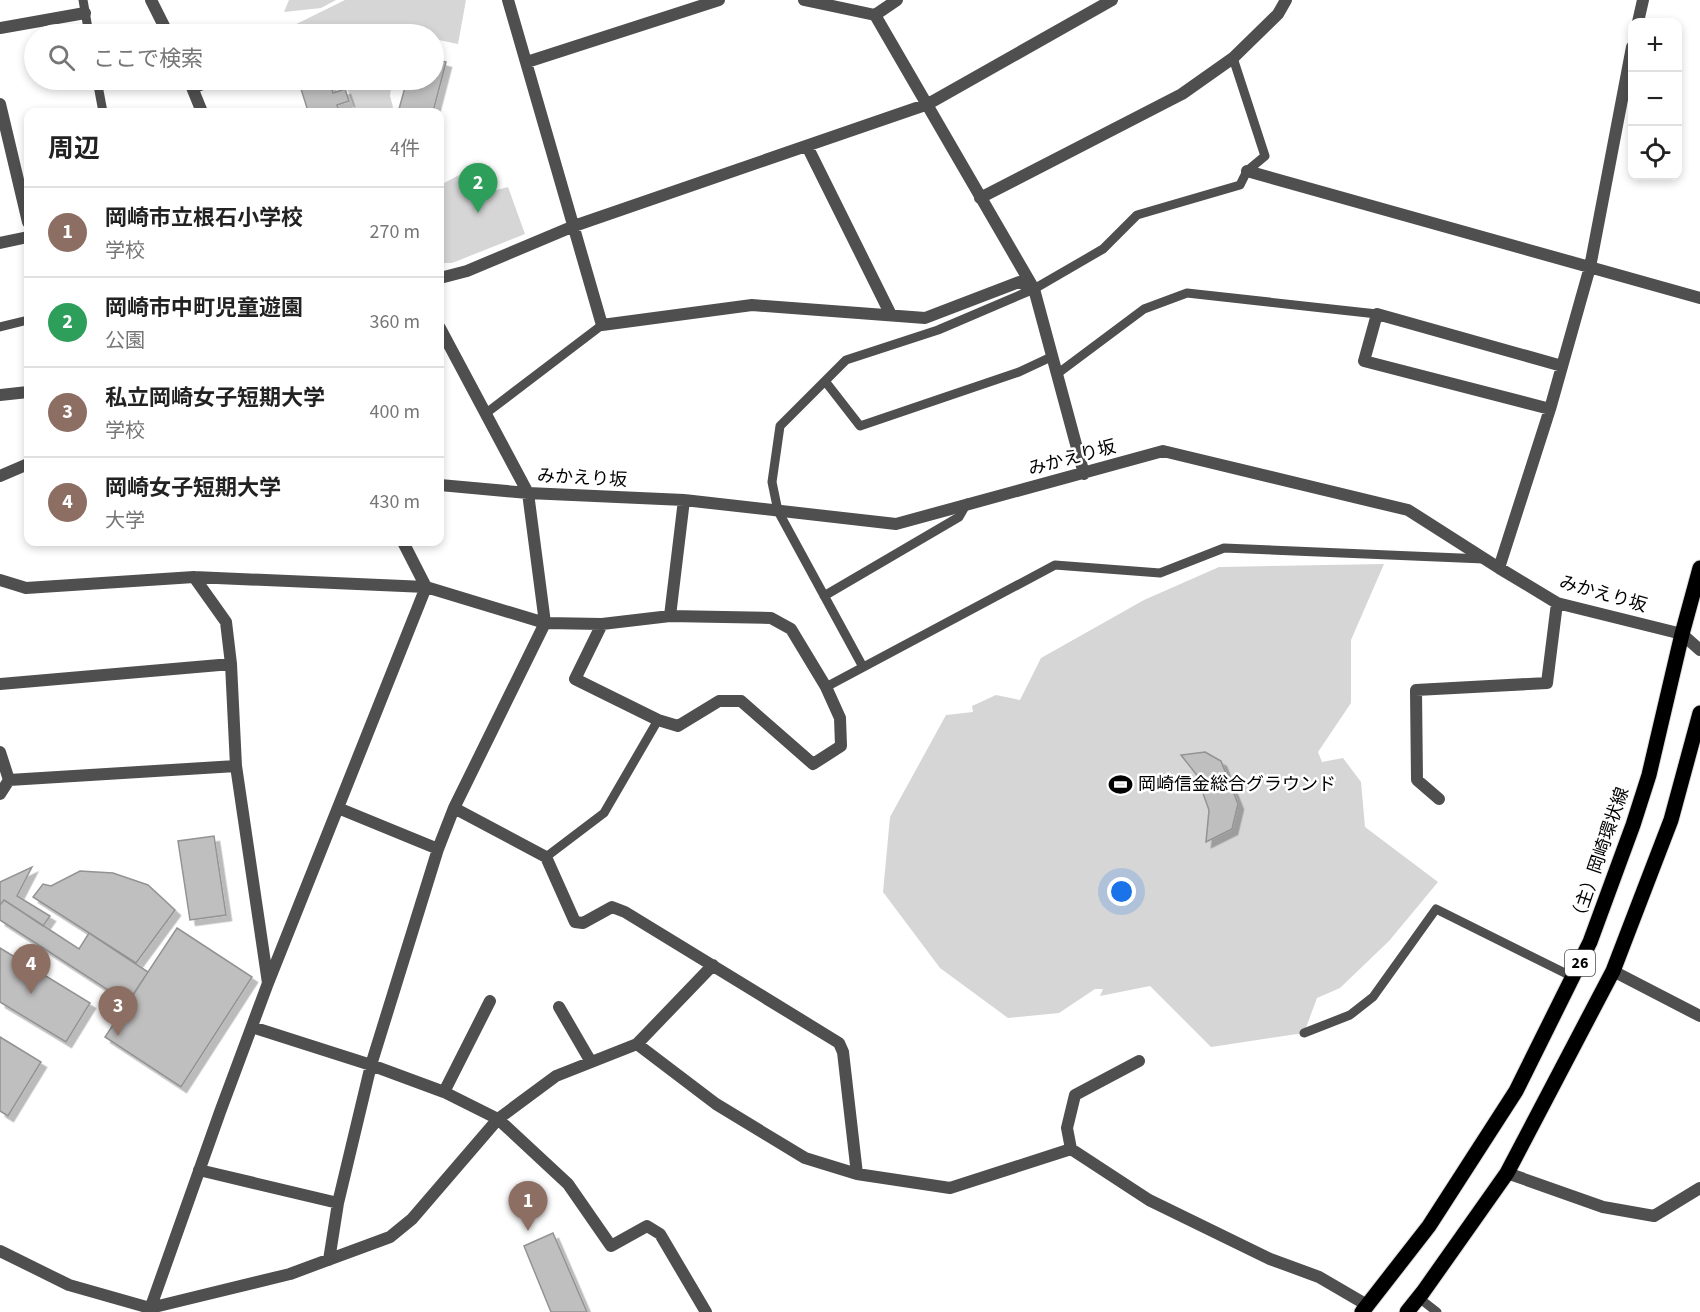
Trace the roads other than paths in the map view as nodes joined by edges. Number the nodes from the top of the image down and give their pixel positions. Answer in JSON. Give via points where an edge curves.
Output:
{"nodes":[{"id":1,"x":151,"y":0,"type":"edge"},
{"id":2,"x":508,"y":0,"type":"edge"},
{"id":3,"x":719,"y":0,"type":"edge"},
{"id":4,"x":804,"y":0,"type":"edge"},
{"id":5,"x":897,"y":0,"type":"edge"},
{"id":6,"x":1112,"y":0,"type":"edge"},
{"id":7,"x":1286,"y":0,"type":"edge"},
{"id":8,"x":1643,"y":0,"type":"edge"},
{"id":9,"x":829,"y":3,"type":"edge"},
{"id":10,"x":84,"y":6,"type":"edge"},
{"id":11,"x":875,"y":15,"type":"junction"},
{"id":12,"x":1639,"y":18,"type":"edge"},
{"id":13,"x":87,"y":24,"type":"edge"},
{"id":14,"x":163,"y":24,"type":"edge"},
{"id":15,"x":0,"y":28,"type":"edge"},
{"id":16,"x":1233,"y":58,"type":"junction"},
{"id":17,"x":527,"y":62,"type":"junction"},
{"id":18,"x":1628,"y":68,"type":"edge"},
{"id":19,"x":100,"y":90,"type":"edge"},
{"id":20,"x":194,"y":90,"type":"edge"},
{"id":21,"x":0,"y":104,"type":"edge"},
{"id":22,"x":928,"y":104,"type":"junction"},
{"id":23,"x":103,"y":108,"type":"edge"},
{"id":24,"x":201,"y":108,"type":"edge"},
{"id":25,"x":807,"y":146,"type":"junction"},
{"id":26,"x":1246,"y":171,"type":"junction"},
{"id":27,"x":980,"y":198,"type":"junction"},
{"id":28,"x":24,"y":205,"type":"edge"},
{"id":29,"x":574,"y":226,"type":"junction"},
{"id":30,"x":24,"y":238,"type":"edge"},
{"id":31,"x":0,"y":243,"type":"edge"},
{"id":32,"x":1590,"y":267,"type":"junction"},
{"id":33,"x":444,"y":277,"type":"edge"},
{"id":34,"x":1034,"y":289,"type":"junction"},
{"id":35,"x":1700,"y":298,"type":"edge"},
{"id":36,"x":1377,"y":314,"type":"junction"},
{"id":37,"x":891,"y":315,"type":"junction"},
{"id":38,"x":24,"y":321,"type":"edge"},
{"id":39,"x":602,"y":325,"type":"junction"},
{"id":40,"x":0,"y":327,"type":"edge"},
{"id":41,"x":444,"y":336,"type":"edge"},
{"id":42,"x":1051,"y":357,"type":"junction"},
{"id":43,"x":1562,"y":366,"type":"junction"},
{"id":44,"x":1057,"y":374,"type":"junction"},
{"id":45,"x":825,"y":381,"type":"junction"},
{"id":46,"x":24,"y":393,"type":"edge"},
{"id":47,"x":0,"y":396,"type":"edge"},
{"id":48,"x":1551,"y":410,"type":"junction"},
{"id":49,"x":485,"y":414,"type":"junction"},
{"id":50,"x":24,"y":466,"type":"edge"},
{"id":51,"x":1084,"y":474,"type":"junction"},
{"id":52,"x":0,"y":476,"type":"edge"},
{"id":53,"x":444,"y":485,"type":"edge"},
{"id":54,"x":528,"y":494,"type":"junction"},
{"id":55,"x":684,"y":500,"type":"junction"},
{"id":56,"x":967,"y":503,"type":"junction"},
{"id":57,"x":778,"y":511,"type":"junction"},
{"id":58,"x":405,"y":546,"type":"edge"},
{"id":59,"x":1486,"y":560,"type":"junction"},
{"id":60,"x":1499,"y":568,"type":"junction"},
{"id":61,"x":1700,"y":568,"type":"edge"},
{"id":62,"x":194,"y":577,"type":"junction"},
{"id":63,"x":0,"y":580,"type":"edge"},
{"id":64,"x":426,"y":587,"type":"junction"},
{"id":65,"x":824,"y":596,"type":"junction"},
{"id":66,"x":1557,"y":603,"type":"junction"},
{"id":67,"x":670,"y":616,"type":"junction"},
{"id":68,"x":545,"y":623,"type":"junction"},
{"id":69,"x":602,"y":624,"type":"junction"},
{"id":70,"x":1682,"y":634,"type":"junction"},
{"id":71,"x":1700,"y":650,"type":"edge"},
{"id":72,"x":231,"y":664,"type":"junction"},
{"id":73,"x":863,"y":667,"type":"junction"},
{"id":74,"x":0,"y":684,"type":"edge"},
{"id":75,"x":826,"y":687,"type":"junction"},
{"id":76,"x":1700,"y":713,"type":"edge"},
{"id":77,"x":658,"y":720,"type":"junction"},
{"id":78,"x":0,"y":752,"type":"edge"},
{"id":79,"x":236,"y":766,"type":"junction"},
{"id":80,"x":9,"y":780,"type":"junction"},
{"id":81,"x":0,"y":794,"type":"edge"},
{"id":82,"x":1439,"y":799,"type":"dead end"},
{"id":83,"x":338,"y":808,"type":"junction"},
{"id":84,"x":454,"y":808,"type":"junction"},
{"id":85,"x":438,"y":849,"type":"junction"},
{"id":86,"x":546,"y":857,"type":"junction"},
{"id":87,"x":713,"y":965,"type":"junction"},
{"id":88,"x":1613,"y":971,"type":"junction"},
{"id":89,"x":1573,"y":977,"type":"junction"},
{"id":90,"x":268,"y":983,"type":"junction"},
{"id":91,"x":490,"y":1001,"type":"dead end"},
{"id":92,"x":559,"y":1007,"type":"dead end"},
{"id":93,"x":1700,"y":1016,"type":"edge"},
{"id":94,"x":252,"y":1027,"type":"junction"},
{"id":95,"x":1304,"y":1033,"type":"dead end"},
{"id":96,"x":637,"y":1044,"type":"junction"},
{"id":97,"x":1139,"y":1061,"type":"dead end"},
{"id":98,"x":591,"y":1062,"type":"junction"},
{"id":99,"x":371,"y":1065,"type":"junction"},
{"id":100,"x":444,"y":1092,"type":"junction"},
{"id":101,"x":498,"y":1119,"type":"junction"},
{"id":102,"x":1071,"y":1149,"type":"junction"},
{"id":103,"x":199,"y":1170,"type":"junction"},
{"id":104,"x":1507,"y":1173,"type":"junction"},
{"id":105,"x":857,"y":1174,"type":"junction"},
{"id":106,"x":1700,"y":1188,"type":"edge"},
{"id":107,"x":338,"y":1203,"type":"junction"},
{"id":108,"x":0,"y":1251,"type":"edge"},
{"id":109,"x":329,"y":1260,"type":"junction"},
{"id":110,"x":1419,"y":1298,"type":"junction"},
{"id":111,"x":1364,"y":1309,"type":"edge"},
{"id":112,"x":149,"y":1310,"type":"edge"},
{"id":113,"x":706,"y":1312,"type":"edge"},
{"id":114,"x":1407,"y":1312,"type":"edge"},
{"id":115,"x":1437,"y":1312,"type":"edge"}],
"edges":[{"from":1,"to":14,"type":"street"},
{"from":2,"to":17,"type":"street"},
{"from":3,"to":17,"type":"street"},
{"from":4,"to":9,"type":"street"},
{"from":5,"to":11,"type":"street"},
{"from":6,"to":22,"type":"street"},
{"from":7,"to":16,"type":"street","via":[[1278,14]]},
{"from":8,"to":12,"type":"street"},
{"from":9,"to":11,"type":"street"},
{"from":10,"to":13,"type":"lane"},
{"from":10,"to":15,"type":"street"},
{"from":11,"to":22,"type":"street"},
{"from":16,"to":26,"type":"lane","via":[[1265,156]]},
{"from":16,"to":27,"type":"street","via":[[1182,94]]},
{"from":17,"to":29,"type":"street"},
{"from":18,"to":32,"type":"street"},
{"from":19,"to":23,"type":"lane"},
{"from":20,"to":24,"type":"street"},
{"from":21,"to":28,"type":"street"},
{"from":22,"to":25,"type":"street"},
{"from":22,"to":27,"type":"street"},
{"from":25,"to":29,"type":"street"},
{"from":25,"to":37,"type":"street"},
{"from":26,"to":32,"type":"street"},
{"from":26,"to":34,"type":"lane","via":[[1240,185],[1137,215],[1103,249]]},
{"from":27,"to":34,"type":"street"},
{"from":29,"to":33,"type":"street"},
{"from":29,"to":39,"type":"street"},
{"from":30,"to":31,"type":"street"},
{"from":32,"to":35,"type":"street"},
{"from":32,"to":43,"type":"street"},
{"from":34,"to":37,"type":"street","via":[[1019,282],[925,318]]},
{"from":34,"to":42,"type":"street"},
{"from":34,"to":45,"type":"lane","via":[[938,330],[846,360]]},
{"from":36,"to":43,"type":"street"},
{"from":36,"to":44,"type":"lane","via":[[1187,293],[1144,309]]},
{"from":36,"to":48,"type":"street","via":[[1364,361]]},
{"from":37,"to":39,"type":"street","via":[[752,305]]},
{"from":38,"to":40,"type":"lane"},
{"from":39,"to":49,"type":"lane"},
{"from":41,"to":49,"type":"street"},
{"from":42,"to":44,"type":"street"},
{"from":42,"to":45,"type":"lane","via":[[1019,372],[860,426]]},
{"from":43,"to":48,"type":"street"},
{"from":44,"to":51,"type":"street"},
{"from":45,"to":57,"type":"lane","via":[[780,426],[771,482]]},
{"from":46,"to":47,"type":"street"},
{"from":48,"to":60,"type":"street"},
{"from":49,"to":54,"type":"street"},
{"from":50,"to":52,"type":"street"},
{"from":51,"to":56,"type":"street","name":"みかえり坂"},
{"from":51,"to":59,"type":"street","name":"みかえり坂","via":[[1163,452],[1178,454],[1408,510]]},
{"from":53,"to":54,"type":"street","name":"みかえり坂"},
{"from":54,"to":55,"type":"street","name":"みかえり坂"},
{"from":54,"to":68,"type":"street"},
{"from":55,"to":57,"type":"street","name":"みかえり坂"},
{"from":55,"to":67,"type":"street"},
{"from":56,"to":57,"type":"street","name":"みかえり坂","via":[[896,524]]},
{"from":56,"to":65,"type":"lane","via":[[959,517]]},
{"from":57,"to":65,"type":"lane"},
{"from":58,"to":64,"type":"street"},
{"from":59,"to":60,"type":"street","name":"みかえり坂"},
{"from":59,"to":73,"type":"lane","via":[[1224,548],[1160,573],[1055,565]]},
{"from":60,"to":66,"type":"street","name":"みかえり坂"},
{"from":61,"to":70,"type":"main road","name":"（主）岡崎環状線","number":"26"},
{"from":62,"to":63,"type":"street","via":[[26,588]]},
{"from":62,"to":64,"type":"street"},
{"from":62,"to":72,"type":"street","via":[[226,622]]},
{"from":64,"to":68,"type":"street"},
{"from":64,"to":83,"type":"street"},
{"from":65,"to":73,"type":"lane"},
{"from":66,"to":70,"type":"street","name":"みかえり坂"},
{"from":66,"to":82,"type":"street","via":[[1547,683],[1416,690],[1417,780]]},
{"from":67,"to":69,"type":"street"},
{"from":67,"to":75,"type":"street","via":[[771,618],[791,629]]},
{"from":68,"to":69,"type":"street"},
{"from":68,"to":84,"type":"street"},
{"from":69,"to":77,"type":"street","via":[[575,679]]},
{"from":70,"to":71,"type":"street"},
{"from":70,"to":89,"type":"main road","name":"（主）岡崎環状線","number":"26","via":[[1646,785],[1590,942]]},
{"from":72,"to":74,"type":"street"},
{"from":72,"to":79,"type":"street"},
{"from":73,"to":75,"type":"lane"},
{"from":75,"to":77,"type":"street","via":[[840,718],[841,746],[813,764],[741,702],[719,701],[678,726]]},
{"from":76,"to":88,"type":"main road","number":"26","via":[[1671,820]]},
{"from":77,"to":86,"type":"lane","via":[[604,813]]},
{"from":78,"to":80,"type":"street"},
{"from":79,"to":80,"type":"street"},
{"from":79,"to":90,"type":"street"},
{"from":80,"to":81,"type":"street"},
{"from":83,"to":85,"type":"street"},
{"from":83,"to":90,"type":"street"},
{"from":84,"to":85,"type":"street"},
{"from":84,"to":86,"type":"street"},
{"from":85,"to":99,"type":"street"},
{"from":86,"to":87,"type":"street","via":[[575,922],[583,923],[612,907]]},
{"from":87,"to":96,"type":"street"},
{"from":87,"to":105,"type":"street","via":[[839,1043]]},
{"from":88,"to":93,"type":"street"},
{"from":88,"to":104,"type":"main road","number":"26"},
{"from":89,"to":95,"type":"lane","via":[[1436,909],[1373,997],[1350,1016]]},
{"from":89,"to":111,"type":"main road","name":"（主）岡崎環状線","number":"26","via":[[1516,1091],[1429,1226]]},
{"from":90,"to":94,"type":"street"},
{"from":91,"to":100,"type":"street"},
{"from":92,"to":98,"type":"street"},
{"from":94,"to":99,"type":"street"},
{"from":94,"to":103,"type":"street"},
{"from":96,"to":98,"type":"street"},
{"from":96,"to":105,"type":"street","via":[[716,1104],[805,1158]]},
{"from":97,"to":102,"type":"street","via":[[1075,1095],[1067,1128]]},
{"from":98,"to":101,"type":"street","via":[[556,1076]]},
{"from":99,"to":100,"type":"street"},
{"from":99,"to":107,"type":"street"},
{"from":100,"to":101,"type":"street"},
{"from":101,"to":109,"type":"street","via":[[412,1219],[390,1237]]},
{"from":101,"to":113,"type":"street","via":[[568,1184],[611,1246],[647,1226],[660,1234]]},
{"from":102,"to":105,"type":"street","via":[[950,1188]]},
{"from":102,"to":111,"type":"street","via":[[1149,1200],[1269,1258],[1319,1277]]},
{"from":103,"to":107,"type":"street"},
{"from":103,"to":112,"type":"street"},
{"from":104,"to":106,"type":"street","via":[[1604,1207],[1654,1216]]},
{"from":104,"to":110,"type":"main road","number":"26"},
{"from":107,"to":109,"type":"street"},
{"from":108,"to":112,"type":"street","via":[[69,1286]]},
{"from":109,"to":112,"type":"street","via":[[290,1274]]},
{"from":110,"to":114,"type":"main road","number":"26"},
{"from":110,"to":115,"type":"lane"}]}
